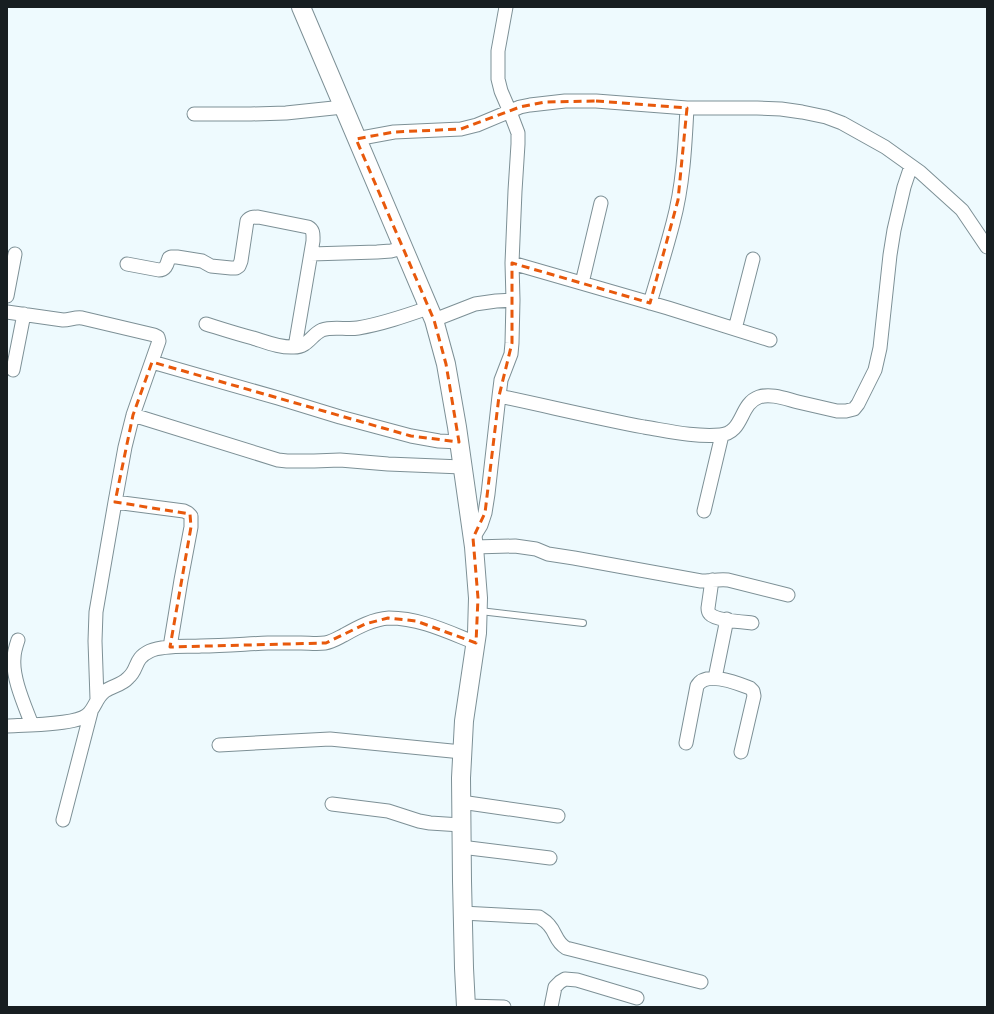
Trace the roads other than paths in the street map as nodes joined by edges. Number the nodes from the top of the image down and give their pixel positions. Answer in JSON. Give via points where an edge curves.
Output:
{"nodes":[{"id":1,"x":301,"y":7,"type":"edge"},
{"id":2,"x":506,"y":7,"type":"edge"},
{"id":3,"x":343,"y":107,"type":"junction"},
{"id":4,"x":687,"y":108,"type":"junction"},
{"id":5,"x":510,"y":112,"type":"junction"},
{"id":6,"x":194,"y":114,"type":"dead end"},
{"id":7,"x":356,"y":138,"type":"junction"},
{"id":8,"x":911,"y":166,"type":"junction"},
{"id":9,"x":601,"y":204,"type":"dead end"},
{"id":10,"x":987,"y":247,"type":"edge"},
{"id":11,"x":403,"y":248,"type":"junction"},
{"id":12,"x":15,"y":254,"type":"dead end"},
{"id":13,"x":311,"y":254,"type":"junction"},
{"id":14,"x":753,"y":259,"type":"dead end"},
{"id":15,"x":512,"y":263,"type":"junction"},
{"id":16,"x":127,"y":264,"type":"dead end"},
{"id":17,"x":582,"y":283,"type":"junction"},
{"id":18,"x":7,"y":296,"type":"edge"},
{"id":19,"x":514,"y":300,"type":"junction"},
{"id":20,"x":650,"y":303,"type":"junction"},
{"id":21,"x":7,"y":312,"type":"edge"},
{"id":22,"x":24,"y":314,"type":"junction"},
{"id":23,"x":431,"y":314,"type":"junction"},
{"id":24,"x":206,"y":324,"type":"dead end"},
{"id":25,"x":735,"y":329,"type":"junction"},
{"id":26,"x":770,"y":340,"type":"dead end"},
{"id":27,"x":295,"y":347,"type":"junction"},
{"id":28,"x":152,"y":362,"type":"junction"},
{"id":29,"x":13,"y":370,"type":"dead end"},
{"id":30,"x":499,"y":396,"type":"junction"},
{"id":31,"x":133,"y":415,"type":"junction"},
{"id":32,"x":722,"y":435,"type":"junction"},
{"id":33,"x":459,"y":442,"type":"junction"},
{"id":34,"x":462,"y":467,"type":"junction"},
{"id":35,"x":115,"y":502,"type":"junction"},
{"id":36,"x":704,"y":511,"type":"dead end"},
{"id":37,"x":473,"y":543,"type":"junction"},
{"id":38,"x":712,"y":580,"type":"junction"},
{"id":39,"x":788,"y":595,"type":"dead end"},
{"id":40,"x":478,"y":611,"type":"junction"},
{"id":41,"x":727,"y":619,"type":"junction"},
{"id":42,"x":583,"y":623,"type":"dead end"},
{"id":43,"x":752,"y":623,"type":"dead end"},
{"id":44,"x":18,"y":640,"type":"dead end"},
{"id":45,"x":476,"y":643,"type":"junction"},
{"id":46,"x":170,"y":647,"type":"junction"},
{"id":47,"x":716,"y":678,"type":"junction"},
{"id":48,"x":97,"y":699,"type":"junction"},
{"id":49,"x":91,"y":712,"type":"junction"},
{"id":50,"x":32,"y":725,"type":"junction"},
{"id":51,"x":7,"y":726,"type":"edge"},
{"id":52,"x":686,"y":743,"type":"dead end"},
{"id":53,"x":219,"y":745,"type":"dead end"},
{"id":54,"x":462,"y":752,"type":"junction"},
{"id":55,"x":741,"y":752,"type":"dead end"},
{"id":56,"x":460,"y":802,"type":"junction"},
{"id":57,"x":332,"y":804,"type":"dead end"},
{"id":58,"x":558,"y":816,"type":"dead end"},
{"id":59,"x":64,"y":820,"type":"dead end"},
{"id":60,"x":461,"y":825,"type":"junction"},
{"id":61,"x":461,"y":846,"type":"junction"},
{"id":62,"x":550,"y":858,"type":"dead end"},
{"id":63,"x":462,"y":913,"type":"junction"},
{"id":64,"x":701,"y":982,"type":"dead end"},
{"id":65,"x":637,"y":998,"type":"dead end"},
{"id":66,"x":476,"y":1006,"type":"edge"},
{"id":67,"x":504,"y":1007,"type":"edge"},
{"id":68,"x":551,"y":1007,"type":"edge"}],
"edges":[{"from":1,"to":3,"type":"main road"},
{"from":2,"to":5,"type":"street","via":[[497,67],[501,91]]},
{"from":3,"to":6,"type":"street","via":[[286,113]]},
{"from":3,"to":7,"type":"main road"},
{"from":4,"to":5,"type":"street","via":[[565,101],[520,107]]},
{"from":4,"to":8,"type":"street","via":[[781,109],[826,117],[860,132]]},
{"from":4,"to":20,"type":"street","via":[[678,200]]},
{"from":5,"to":7,"type":"street","via":[[461,129],[394,132]]},
{"from":5,"to":15,"type":"street","via":[[518,132]]},
{"from":7,"to":11,"type":"main road"},
{"from":8,"to":10,"type":"street","via":[[962,210]]},
{"from":8,"to":32,"type":"street","via":[[894,230],[880,348],[874,370],[858,404],[854,409],[837,411],[771,396],[759,397],[745,409],[736,427],[730,433]]},
{"from":9,"to":17,"type":"street"},
{"from":11,"to":13,"type":"street","via":[[377,252]]},
{"from":11,"to":23,"type":"main road"},
{"from":12,"to":18,"type":"street"},
{"from":13,"to":16,"type":"street","via":[[312,229],[252,217],[247,221],[242,261],[236,268],[211,266],[202,261],[174,257],[169,258],[162,270]]},
{"from":13,"to":27,"type":"street"},
{"from":14,"to":25,"type":"street"},
{"from":15,"to":17,"type":"street"},
{"from":15,"to":19,"type":"street"},
{"from":17,"to":20,"type":"street"},
{"from":19,"to":23,"type":"street","via":[[475,304]]},
{"from":19,"to":30,"type":"street","via":[[511,354],[501,380]]},
{"from":20,"to":25,"type":"street"},
{"from":21,"to":22,"type":"street"},
{"from":22,"to":28,"type":"street","via":[[63,320],[76,317],[154,335],[159,340]]},
{"from":22,"to":29,"type":"street"},
{"from":23,"to":27,"type":"street","via":[[350,329],[329,328],[321,330],[302,346]]},
{"from":23,"to":33,"type":"main road","via":[[446,364]]},
{"from":24,"to":27,"type":"street","via":[[271,344]]},
{"from":25,"to":26,"type":"street"},
{"from":28,"to":31,"type":"street"},
{"from":28,"to":33,"type":"street","via":[[411,436]]},
{"from":30,"to":32,"type":"street","via":[[692,435]]},
{"from":30,"to":37,"type":"street","via":[[485,513]]},
{"from":31,"to":34,"type":"street","via":[[278,460],[340,460]]},
{"from":31,"to":35,"type":"street"},
{"from":32,"to":36,"type":"street"},
{"from":33,"to":34,"type":"main road"},
{"from":34,"to":37,"type":"main road"},
{"from":35,"to":46,"type":"street","via":[[184,511],[191,516]]},
{"from":35,"to":48,"type":"street","via":[[96,612]]},
{"from":37,"to":38,"type":"street","via":[[531,548],[548,554],[701,581]]},
{"from":37,"to":40,"type":"main road"},
{"from":38,"to":39,"type":"street","via":[[728,580]]},
{"from":38,"to":41,"type":"street","via":[[709,612],[715,617]]},
{"from":40,"to":42,"type":"lane"},
{"from":40,"to":45,"type":"main road"},
{"from":41,"to":43,"type":"street"},
{"from":41,"to":47,"type":"street"},
{"from":44,"to":50,"type":"street","via":[[14,671]]},
{"from":45,"to":46,"type":"street","via":[[416,621],[388,618],[365,624],[326,643]]},
{"from":45,"to":54,"type":"main road"},
{"from":46,"to":48,"type":"street","via":[[144,654],[128,679],[103,692]]},
{"from":47,"to":52,"type":"street","via":[[703,679],[697,686]]},
{"from":47,"to":55,"type":"street","via":[[746,686],[753,691]]},
{"from":48,"to":49,"type":"street"},
{"from":49,"to":50,"type":"street","via":[[78,720]]},
{"from":49,"to":59,"type":"street"},
{"from":50,"to":51,"type":"street"},
{"from":53,"to":54,"type":"street","via":[[330,740]]},
{"from":54,"to":56,"type":"main road"},
{"from":56,"to":58,"type":"street"},
{"from":56,"to":60,"type":"main road"},
{"from":57,"to":60,"type":"street","via":[[388,811],[430,823]]},
{"from":60,"to":61,"type":"main road"},
{"from":61,"to":62,"type":"street"},
{"from":61,"to":63,"type":"main road"},
{"from":63,"to":64,"type":"street","via":[[538,917],[548,924],[558,941],[566,948]]},
{"from":63,"to":66,"type":"main road","via":[[464,968]]},
{"from":65,"to":68,"type":"street","via":[[577,980],[565,979],[556,987]]},
{"from":66,"to":67,"type":"street"}]}
